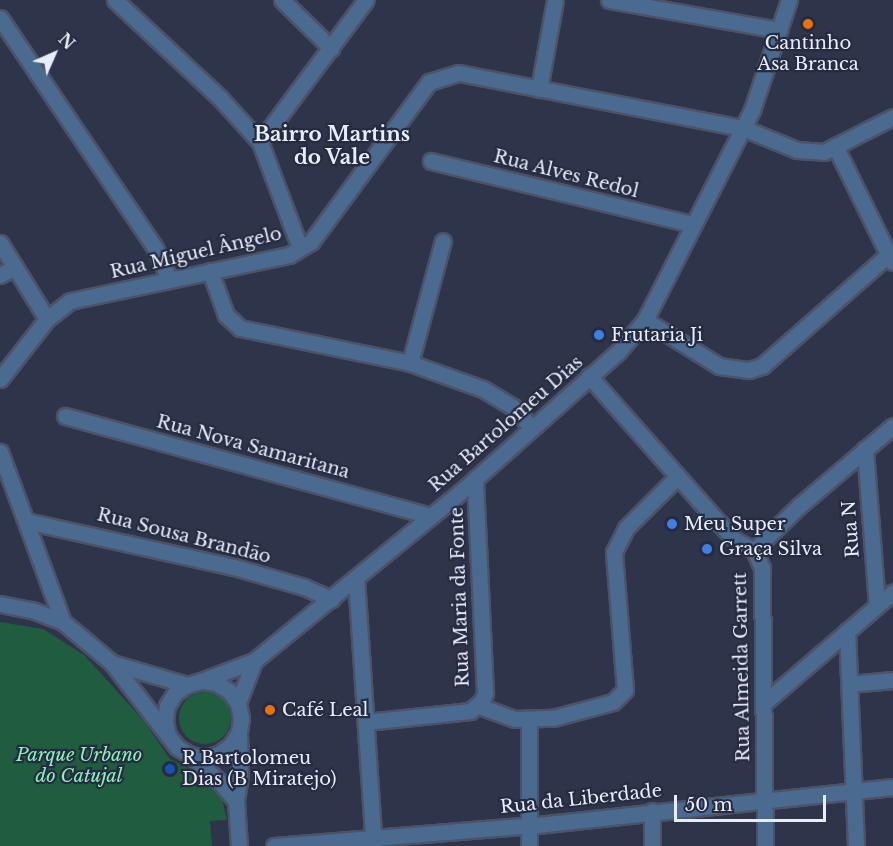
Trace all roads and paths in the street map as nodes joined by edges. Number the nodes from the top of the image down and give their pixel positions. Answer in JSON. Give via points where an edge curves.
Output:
{"nodes":[{"id":1,"x":116,"y":0,"type":"edge"},
{"id":2,"x":282,"y":0,"type":"edge"},
{"id":3,"x":366,"y":0,"type":"edge"},
{"id":4,"x":555,"y":0,"type":"edge"},
{"id":5,"x":609,"y":0,"type":"edge"},
{"id":6,"x":789,"y":0,"type":"edge"},
{"id":7,"x":0,"y":18,"type":"edge"},
{"id":8,"x":779,"y":30,"type":"junction"},
{"id":9,"x":330,"y":48,"type":"junction"},
{"id":10,"x":539,"y":89,"type":"junction"},
{"id":11,"x":893,"y":117,"type":"edge"},
{"id":12,"x":743,"y":128,"type":"junction"},
{"id":13,"x":260,"y":142,"type":"junction"},
{"id":14,"x":836,"y":146,"type":"junction"},
{"id":15,"x":431,"y":161,"type":"dead end"},
{"id":16,"x":692,"y":224,"type":"junction"},
{"id":17,"x":443,"y":241,"type":"dead end"},
{"id":18,"x":0,"y":243,"type":"edge"},
{"id":19,"x":300,"y":248,"type":"junction"},
{"id":20,"x":891,"y":260,"type":"edge"},
{"id":21,"x":15,"y":267,"type":"junction"},
{"id":22,"x":210,"y":271,"type":"junction"},
{"id":23,"x":0,"y":275,"type":"edge"},
{"id":24,"x":170,"y":280,"type":"junction"},
{"id":25,"x":47,"y":320,"type":"junction"},
{"id":26,"x":645,"y":320,"type":"junction"},
{"id":27,"x":410,"y":363,"type":"junction"},
{"id":28,"x":589,"y":376,"type":"junction"},
{"id":29,"x":0,"y":379,"type":"edge"},
{"id":30,"x":65,"y":416,"type":"dead end"},
{"id":31,"x":893,"y":426,"type":"edge"},
{"id":32,"x":531,"y":427,"type":"junction"},
{"id":33,"x":865,"y":449,"type":"junction"},
{"id":34,"x":0,"y":452,"type":"edge"},
{"id":35,"x":677,"y":477,"type":"junction"},
{"id":36,"x":475,"y":479,"type":"junction"},
{"id":37,"x":431,"y":516,"type":"junction"},
{"id":38,"x":26,"y":521,"type":"junction"},
{"id":39,"x":754,"y":550,"type":"junction"},
{"id":40,"x":356,"y":578,"type":"junction"},
{"id":41,"x":893,"y":592,"type":"edge"},
{"id":42,"x":331,"y":599,"type":"junction"},
{"id":43,"x":0,"y":604,"type":"edge"},
{"id":44,"x":876,"y":606,"type":"junction"},
{"id":45,"x":63,"y":622,"type":"junction"},
{"id":46,"x":847,"y":631,"type":"junction"},
{"id":47,"x":254,"y":661,"type":"junction"},
{"id":48,"x":112,"y":663,"type":"junction"},
{"id":49,"x":893,"y":680,"type":"edge"},
{"id":50,"x":194,"y":683,"type":"junction"},
{"id":51,"x":850,"y":684,"type":"junction"},
{"id":52,"x":237,"y":703,"type":"junction"},
{"id":53,"x":764,"y":703,"type":"junction"},
{"id":54,"x":479,"y":706,"type":"junction"},
{"id":55,"x":529,"y":720,"type":"junction"},
{"id":56,"x":366,"y":722,"type":"junction"},
{"id":57,"x":239,"y":732,"type":"junction"},
{"id":58,"x":168,"y":736,"type":"junction"},
{"id":59,"x":190,"y":755,"type":"junction"},
{"id":60,"x":893,"y":787,"type":"edge"},
{"id":61,"x":855,"y":790,"type":"junction"},
{"id":62,"x":236,"y":801,"type":"junction"},
{"id":63,"x":763,"y":801,"type":"junction"},
{"id":64,"x":652,"y":811,"type":"junction"},
{"id":65,"x":530,"y":825,"type":"junction"},
{"id":66,"x":374,"y":842,"type":"edge"},
{"id":67,"x":239,"y":846,"type":"edge"},
{"id":68,"x":274,"y":846,"type":"edge"},
{"id":69,"x":529,"y":846,"type":"edge"},
{"id":70,"x":652,"y":846,"type":"edge"},
{"id":71,"x":765,"y":846,"type":"edge"},
{"id":72,"x":856,"y":846,"type":"edge"}],
"edges":[{"from":1,"to":13,"type":"street","via":[[220,98]]},
{"from":2,"to":9,"type":"street"},
{"from":3,"to":9,"type":"street"},
{"from":4,"to":10,"type":"street"},
{"from":5,"to":8,"type":"street"},
{"from":6,"to":8,"type":"street","name":"Rua Bartolomeu Dias"},
{"from":7,"to":24,"type":"street","via":[[155,248]]},
{"from":8,"to":12,"type":"street","name":"Rua Bartolomeu Dias"},
{"from":9,"to":13,"type":"street"},
{"from":10,"to":12,"type":"street","name":"Rua Miguel Ângelo"},
{"from":10,"to":19,"type":"street","name":"Rua Miguel Ângelo","via":[[459,72],[429,82],[311,242]]},
{"from":11,"to":14,"type":"street","name":"Rua Miguel Ângelo"},
{"from":12,"to":14,"type":"street","name":"Rua Miguel Ângelo","via":[[797,150],[824,152]]},
{"from":12,"to":16,"type":"street","name":"Rua Bartolomeu Dias"},
{"from":13,"to":19,"type":"street"},
{"from":14,"to":20,"type":"street"},
{"from":15,"to":16,"type":"street","name":"Rua Alves Redol"},
{"from":16,"to":26,"type":"street","name":"Rua Bartolomeu Dias"},
{"from":17,"to":27,"type":"street"},
{"from":18,"to":21,"type":"street"},
{"from":19,"to":22,"type":"street","name":"Rua Miguel Ângelo","via":[[289,255]]},
{"from":20,"to":26,"type":"street","via":[[762,366],[749,370],[719,366]]},
{"from":21,"to":23,"type":"street"},
{"from":21,"to":25,"type":"street"},
{"from":22,"to":24,"type":"street","name":"Rua Miguel Ângelo"},
{"from":22,"to":27,"type":"street","via":[[226,315],[240,328]]},
{"from":24,"to":25,"type":"street","name":"Rua Miguel Ângelo","via":[[70,301]]},
{"from":25,"to":29,"type":"street","name":"Rua Miguel Ângelo"},
{"from":26,"to":28,"type":"street","name":"Rua Bartolomeu Dias","via":[[618,352]]},
{"from":27,"to":32,"type":"street","via":[[483,389],[513,407]]},
{"from":28,"to":32,"type":"street","name":"Rua Bartolomeu Dias"},
{"from":28,"to":35,"type":"street","name":"Rua Almeida Garrett"},
{"from":30,"to":37,"type":"street","name":"Rua Nova Samaritana"},
{"from":31,"to":33,"type":"street"},
{"from":32,"to":36,"type":"street","name":"Rua Bartolomeu Dias"},
{"from":33,"to":39,"type":"street"},
{"from":33,"to":44,"type":"street","name":"Rua N"},
{"from":34,"to":38,"type":"street"},
{"from":35,"to":39,"type":"street","name":"Rua Almeida Garrett","via":[[736,541]]},
{"from":35,"to":55,"type":"street","via":[[626,528],[615,552],[625,690],[613,702],[586,711]]},
{"from":36,"to":37,"type":"street","name":"Rua Bartolomeu Dias"},
{"from":36,"to":54,"type":"street","name":"Rua Maria da Fonte","via":[[485,693]]},
{"from":37,"to":40,"type":"street","name":"Rua Bartolomeu Dias"},
{"from":38,"to":42,"type":"street","name":"Rua Sousa Brandão","via":[[234,567]]},
{"from":38,"to":45,"type":"street"},
{"from":39,"to":53,"type":"street","name":"Rua Almeida Garrett","via":[[762,568]]},
{"from":40,"to":42,"type":"street","name":"Rua Bartolomeu Dias"},
{"from":40,"to":56,"type":"street"},
{"from":41,"to":44,"type":"street"},
{"from":42,"to":47,"type":"street","name":"Rua Bartolomeu Dias"},
{"from":43,"to":45,"type":"street","via":[[32,610]]},
{"from":44,"to":46,"type":"street"},
{"from":45,"to":48,"type":"street"},
{"from":46,"to":51,"type":"street"},
{"from":46,"to":53,"type":"street"},
{"from":47,"to":50,"type":"street","name":"Rua Bartolomeu Dias"},
{"from":47,"to":52,"type":"street","name":"Rua Bartolomeu Dias"},
{"from":48,"to":50,"type":"street"},
{"from":48,"to":58,"type":"street"},
{"from":49,"to":51,"type":"street"},
{"from":50,"to":52,"type":"street","via":[[216,683],[229,691]]},
{"from":50,"to":58,"type":"street","via":[[175,693],[167,706]]},
{"from":51,"to":61,"type":"street"},
{"from":52,"to":57,"type":"street"},
{"from":53,"to":63,"type":"street","name":"Rua Almeida Garrett"},
{"from":54,"to":55,"type":"street"},
{"from":54,"to":56,"type":"street","name":"Rua Maria da Fonte","via":[[470,711]]},
{"from":55,"to":65,"type":"street"},
{"from":56,"to":66,"type":"street"},
{"from":57,"to":59,"type":"street","via":[[219,754],[205,758]]},
{"from":57,"to":62,"type":"street"},
{"from":58,"to":59,"type":"street"},
{"from":59,"to":62,"type":"street"},
{"from":60,"to":61,"type":"street","name":"Rua da Liberdade"},
{"from":61,"to":63,"type":"street","name":"Rua da Liberdade"},
{"from":61,"to":72,"type":"street"},
{"from":62,"to":67,"type":"street"},
{"from":63,"to":64,"type":"street","name":"Rua da Liberdade"},
{"from":63,"to":71,"type":"street","name":"Rua Almeida Garrett"},
{"from":64,"to":65,"type":"street","name":"Rua da Liberdade"},
{"from":64,"to":70,"type":"street"},
{"from":65,"to":66,"type":"street","name":"Rua da Liberdade"},
{"from":65,"to":69,"type":"street"},
{"from":66,"to":68,"type":"street","name":"Rua da Liberdade"}]}
